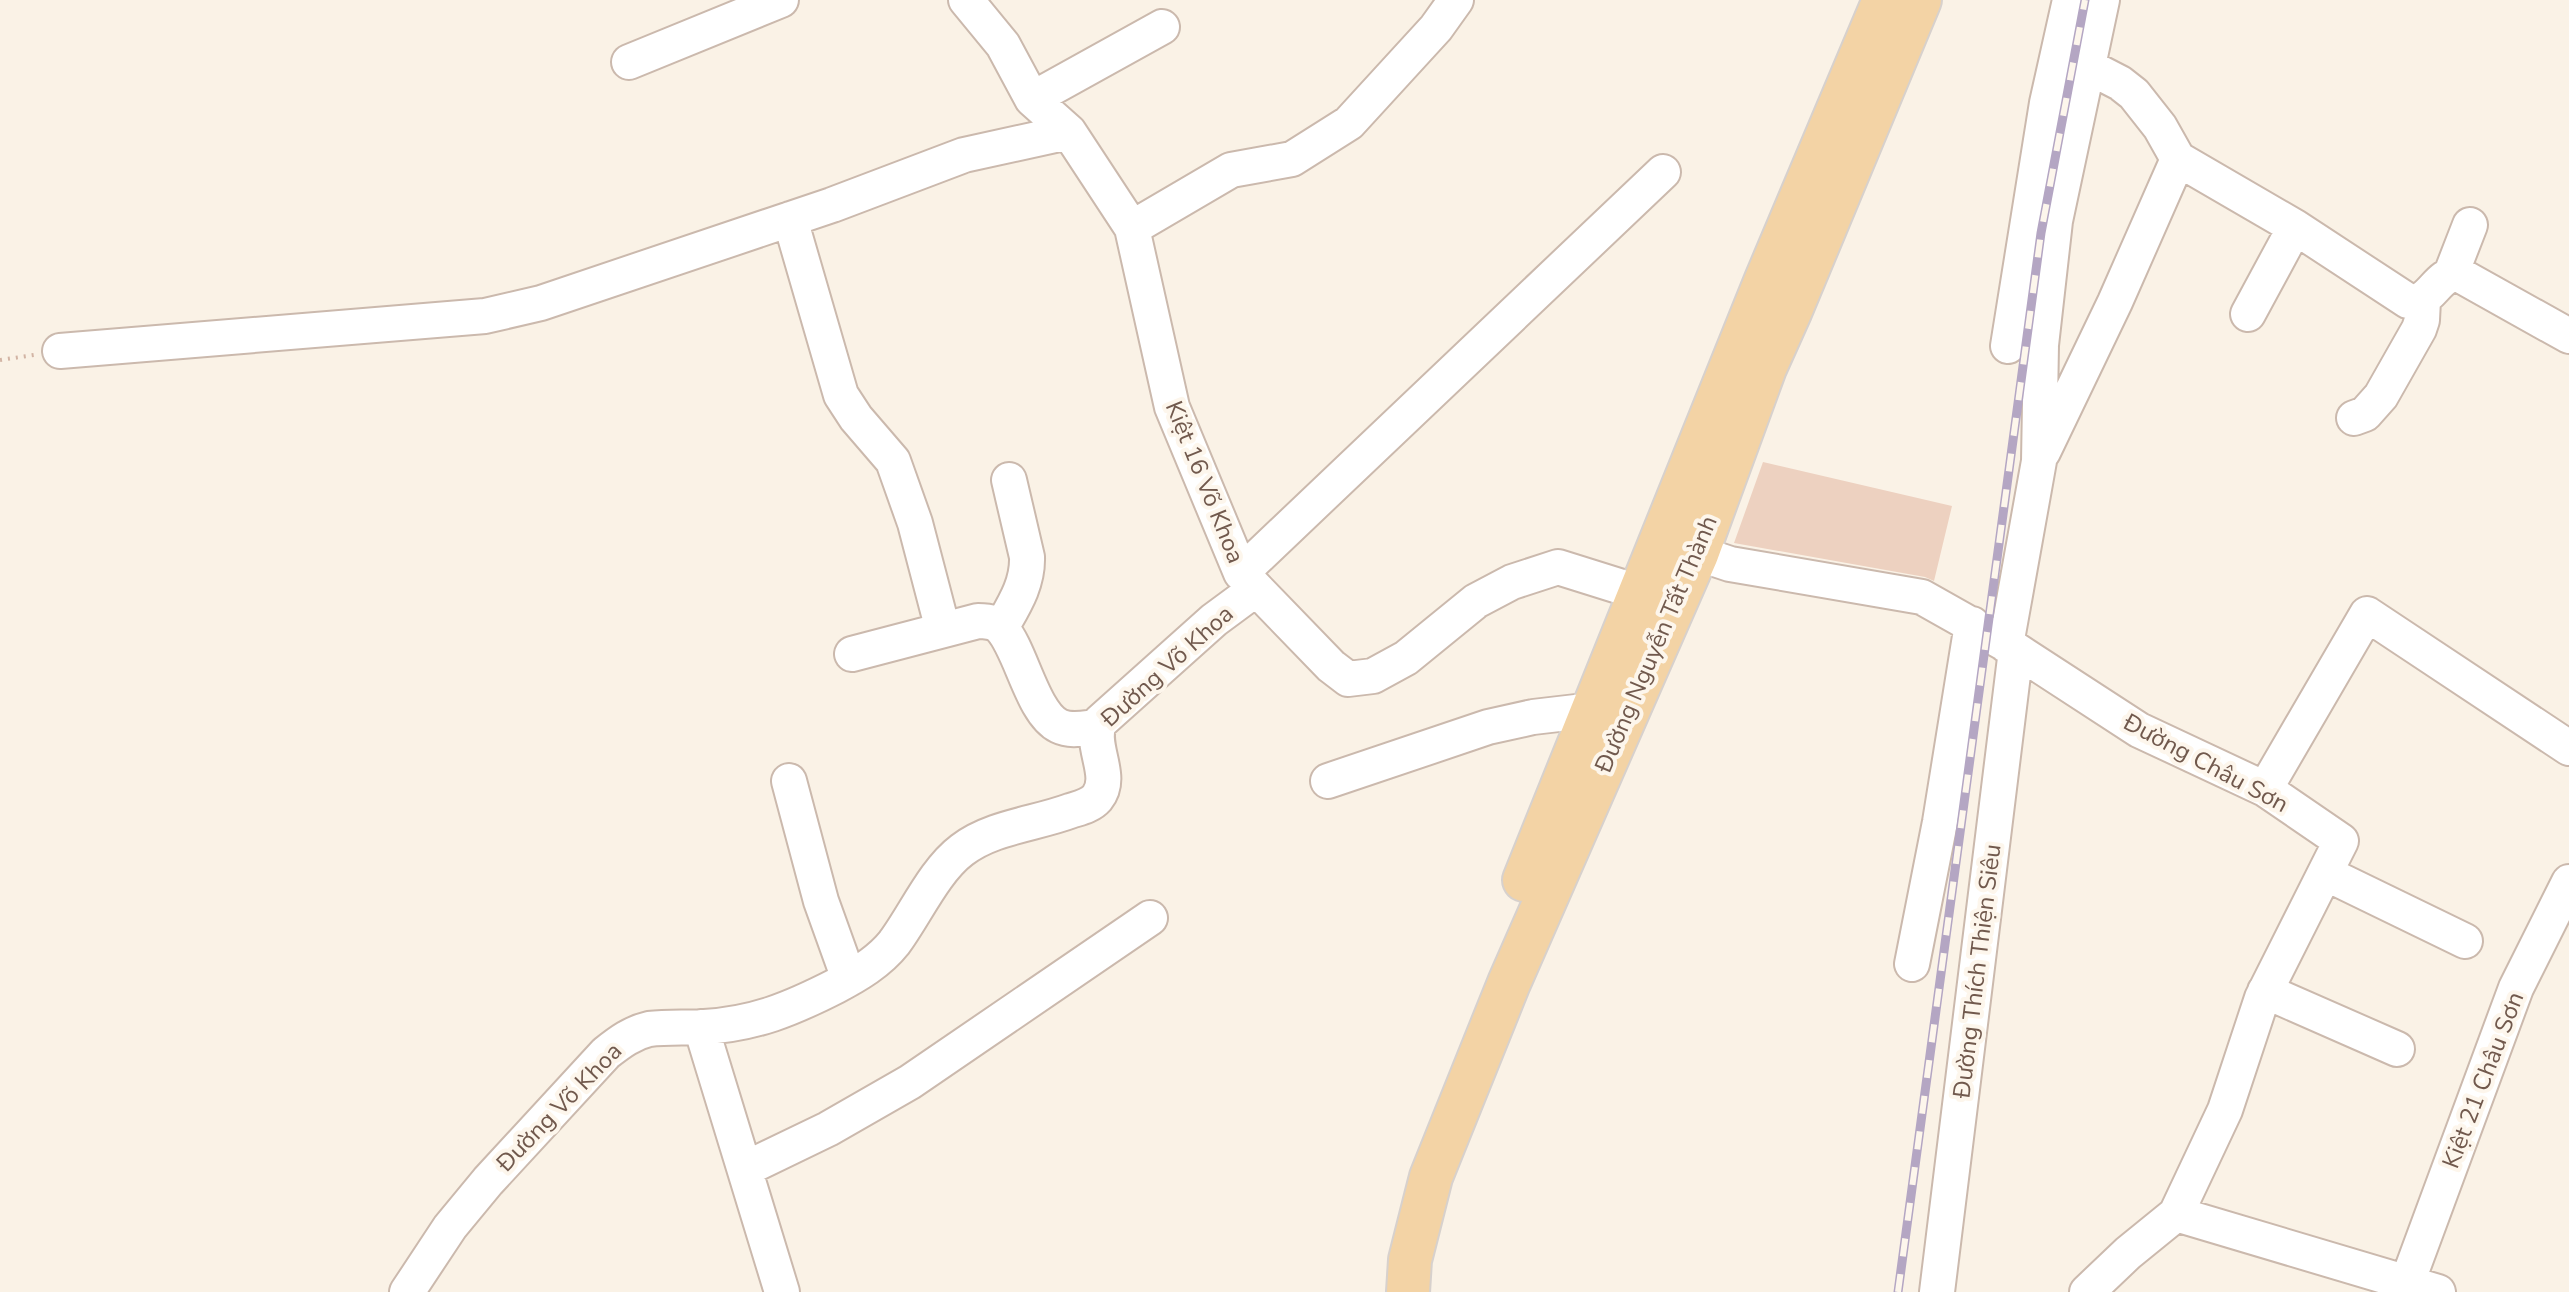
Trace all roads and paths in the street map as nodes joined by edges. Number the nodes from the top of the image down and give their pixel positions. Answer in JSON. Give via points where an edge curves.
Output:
{"nodes":[{"id":1,"x":781,"y":0,"type":"edge"},
{"id":2,"x":966,"y":0,"type":"edge"},
{"id":3,"x":1884,"y":0,"type":"edge"},
{"id":4,"x":1920,"y":0,"type":"edge"},
{"id":5,"x":2070,"y":0,"type":"edge"},
{"id":6,"x":2102,"y":0,"type":"edge"},
{"id":7,"x":1451,"y":2,"type":"edge"},
{"id":8,"x":1162,"y":27,"type":"dead end"},
{"id":9,"x":629,"y":62,"type":"dead end"},
{"id":10,"x":2087,"y":66,"type":"junction"},
{"id":11,"x":1032,"y":99,"type":"junction"},
{"id":12,"x":1069,"y":132,"type":"junction"},
{"id":13,"x":2178,"y":159,"type":"junction"},
{"id":14,"x":1663,"y":172,"type":"dead end"},
{"id":15,"x":2470,"y":225,"type":"dead end"},
{"id":16,"x":2295,"y":227,"type":"junction"},
{"id":17,"x":1132,"y":228,"type":"junction"},
{"id":18,"x":793,"y":230,"type":"junction"},
{"id":19,"x":2451,"y":274,"type":"junction"},
{"id":20,"x":2423,"y":300,"type":"junction"},
{"id":21,"x":2248,"y":314,"type":"dead end"},
{"id":22,"x":2569,"y":336,"type":"edge"},
{"id":23,"x":2008,"y":346,"type":"dead end"},
{"id":24,"x":60,"y":351,"type":"dead end"},
{"id":25,"x":2354,"y":418,"type":"dead end"},
{"id":26,"x":2039,"y":461,"type":"junction"},
{"id":27,"x":1009,"y":480,"type":"dead end"},
{"id":28,"x":1679,"y":547,"type":"junction"},
{"id":29,"x":1249,"y":581,"type":"junction"},
{"id":30,"x":1641,"y":593,"type":"junction"},
{"id":31,"x":1972,"y":624,"type":"junction"},
{"id":32,"x":1001,"y":628,"type":"junction"},
{"id":33,"x":943,"y":630,"type":"junction"},
{"id":34,"x":2011,"y":647,"type":"junction"},
{"id":35,"x":852,"y":654,"type":"dead end"},
{"id":36,"x":1593,"y":710,"type":"junction"},
{"id":37,"x":1097,"y":727,"type":"junction"},
{"id":38,"x":2569,"y":748,"type":"edge"},
{"id":39,"x":789,"y":781,"type":"dead end"},
{"id":40,"x":1328,"y":781,"type":"dead end"},
{"id":41,"x":2265,"y":789,"type":"junction"},
{"id":42,"x":2325,"y":873,"type":"junction"},
{"id":43,"x":2569,"y":882,"type":"edge"},
{"id":44,"x":1150,"y":918,"type":"dead end"},
{"id":45,"x":2465,"y":941,"type":"dead end"},
{"id":46,"x":1912,"y":964,"type":"dead end"},
{"id":47,"x":849,"y":979,"type":"junction"},
{"id":48,"x":2265,"y":991,"type":"junction"},
{"id":49,"x":701,"y":1027,"type":"junction"},
{"id":50,"x":2397,"y":1049,"type":"dead end"},
{"id":51,"x":745,"y":1169,"type":"junction"},
{"id":52,"x":2176,"y":1214,"type":"junction"},
{"id":53,"x":2422,"y":1288,"type":"edge"},
{"id":54,"x":407,"y":1292,"type":"edge"},
{"id":55,"x":782,"y":1292,"type":"edge"},
{"id":56,"x":1379,"y":1292,"type":"edge"},
{"id":57,"x":1408,"y":1292,"type":"edge"},
{"id":58,"x":1937,"y":1292,"type":"edge"},
{"id":59,"x":2087,"y":1292,"type":"edge"}],
"edges":[{"from":1,"to":9,"type":"street"},
{"from":2,"to":11,"type":"street","via":[[1003,45]]},
{"from":3,"to":28,"type":"main road","name":"Đường Nguyễn Tất Thành","via":[[1765,282]]},
{"from":4,"to":28,"type":"main road","name":"Đường Nguyễn Tất Thành","via":[[1791,310]]},
{"from":5,"to":23,"type":"street","via":[[2047,103]]},
{"from":6,"to":10,"type":"street"},
{"from":7,"to":17,"type":"street","via":[[1436,28],[1349,123],[1292,159],[1231,170]]},
{"from":8,"to":11,"type":"street"},
{"from":10,"to":13,"type":"street","via":[[2134,94]]},
{"from":10,"to":26,"type":"street","via":[[2055,221],[2041,345]]},
{"from":11,"to":12,"type":"street"},
{"from":12,"to":17,"type":"street"},
{"from":12,"to":18,"type":"street","via":[[964,155]]},
{"from":13,"to":16,"type":"street"},
{"from":13,"to":26,"type":"street"},
{"from":14,"to":29,"type":"street"},
{"from":15,"to":19,"type":"street"},
{"from":16,"to":20,"type":"street","via":[[2408,301]]},
{"from":16,"to":21,"type":"street"},
{"from":17,"to":29,"type":"street","name":"Kiệt 16 Võ Khoa","via":[[1172,407]]},
{"from":18,"to":24,"type":"street","via":[[485,316]]},
{"from":18,"to":33,"type":"street","via":[[847,406],[893,461]]},
{"from":19,"to":20,"type":"street"},
{"from":19,"to":22,"type":"street"},
{"from":20,"to":25,"type":"street","via":[[2419,329],[2381,396]]},
{"from":26,"to":34,"type":"street","name":"Đường Thích Thiện Siêu"},
{"from":27,"to":32,"type":"street","via":[[1027,569]]},
{"from":28,"to":30,"type":"main road","name":"Đường Nguyễn Tất Thành"},
{"from":28,"to":31,"type":"street","name":"Đường Châu Sơn","via":[[1730,564],[1922,597]]},
{"from":28,"to":57,"type":"main road","name":"Đường Nguyễn Tất Thành","via":[[1431,1177],[1410,1260]]},
{"from":29,"to":30,"type":"street","name":"Đường Võ Khoa","via":[[1348,679],[1373,676],[1406,658],[1476,601],[1558,567]]},
{"from":29,"to":37,"type":"street","name":"Đường Võ Khoa"},
{"from":30,"to":36,"type":"main road","name":"Đường Nguyễn Tất Thành"},
{"from":31,"to":34,"type":"street","name":"Đường Châu Sơn"},
{"from":31,"to":46,"type":"street"},
{"from":32,"to":33,"type":"street","via":[[978,621]]},
{"from":32,"to":37,"type":"street","via":[[1055,725]]},
{"from":33,"to":35,"type":"street"},
{"from":34,"to":41,"type":"street","name":"Đường Châu Sơn","via":[[2139,730]]},
{"from":34,"to":58,"type":"street","name":"Đường Thích Thiện Siêu"},
{"from":36,"to":40,"type":"street","via":[[1488,727]]},
{"from":36,"to":56,"type":"main road","name":"Đường Nguyễn Tất Thành","via":[[1400,1184]]},
{"from":37,"to":47,"type":"street","name":"Đường Võ Khoa","via":[[1104,775],[1094,801],[993,834],[961,851],[892,945]]},
{"from":38,"to":41,"type":"street","via":[[2367,614]]},
{"from":39,"to":47,"type":"street","via":[[821,901]]},
{"from":41,"to":42,"type":"street","name":"Đường Châu Sơn","via":[[2341,841]]},
{"from":42,"to":45,"type":"street"},
{"from":42,"to":48,"type":"street","name":"Đường Châu Sơn"},
{"from":43,"to":53,"type":"street","name":"Kiệt 21 Châu Sơn","via":[[2516,988]]},
{"from":44,"to":51,"type":"street","via":[[910,1082]]},
{"from":47,"to":49,"type":"street","name":"Đường Võ Khoa","via":[[769,1017]]},
{"from":48,"to":50,"type":"street"},
{"from":48,"to":52,"type":"street","name":"Đường Châu Sơn","via":[[2225,1110]]},
{"from":49,"to":51,"type":"street"},
{"from":49,"to":54,"type":"street","name":"Đường Võ Khoa","via":[[649,1029],[606,1053],[488,1181]]},
{"from":51,"to":55,"type":"street"},
{"from":52,"to":53,"type":"street"},
{"from":52,"to":59,"type":"street"}]}
